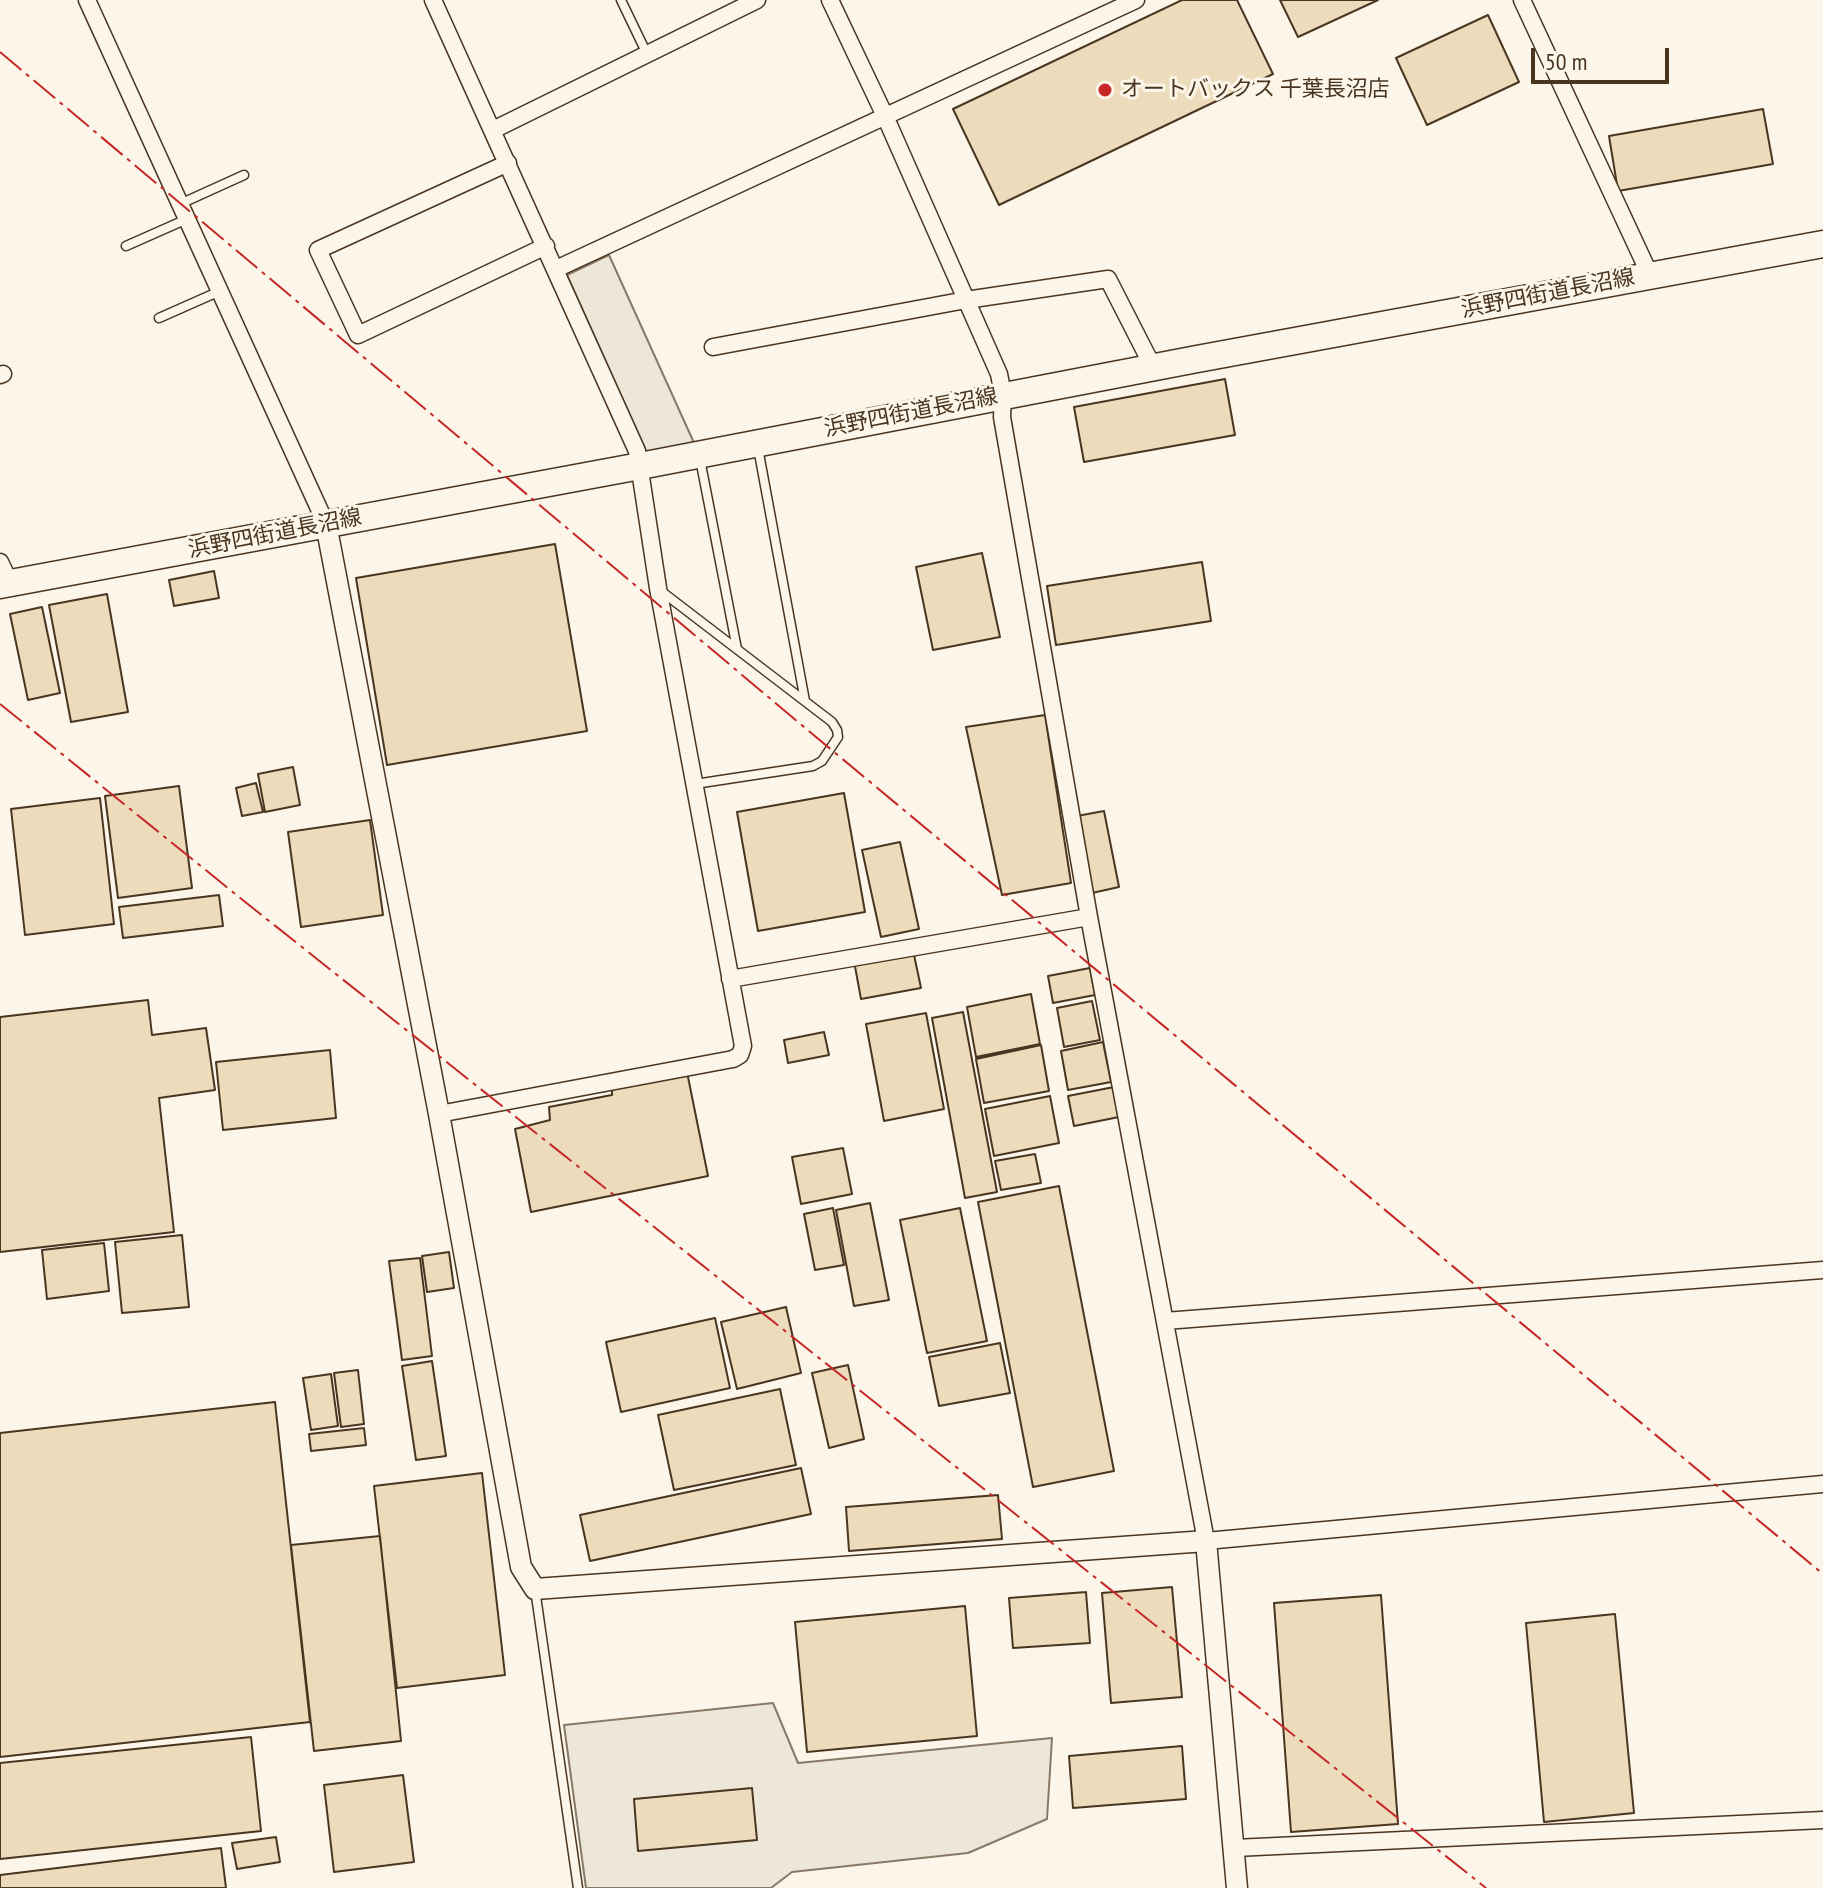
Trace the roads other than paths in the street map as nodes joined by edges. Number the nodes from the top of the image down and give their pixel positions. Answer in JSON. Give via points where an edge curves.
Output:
{"nodes":[{"id":1,"x":87,"y":0,"type":"edge"},
{"id":2,"x":433,"y":0,"type":"edge"},
{"id":3,"x":621,"y":0,"type":"edge"},
{"id":4,"x":757,"y":0,"type":"edge"},
{"id":5,"x":830,"y":0,"type":"edge"},
{"id":6,"x":1136,"y":0,"type":"edge"},
{"id":7,"x":1522,"y":0,"type":"edge"},
{"id":8,"x":728,"y":6,"type":"edge"},
{"id":9,"x":647,"y":54,"type":"junction"},
{"id":10,"x":885,"y":116,"type":"junction"},
{"id":11,"x":493,"y":130,"type":"junction"},
{"id":12,"x":508,"y":163,"type":"junction"},
{"id":13,"x":244,"y":175,"type":"dead end"},
{"id":14,"x":183,"y":212,"type":"junction"},
{"id":15,"x":1823,"y":244,"type":"edge"},
{"id":16,"x":126,"y":246,"type":"dead end"},
{"id":17,"x":546,"y":246,"type":"junction"},
{"id":18,"x":556,"y":269,"type":"junction"},
{"id":19,"x":1650,"y":275,"type":"junction"},
{"id":20,"x":220,"y":291,"type":"junction"},
{"id":21,"x":966,"y":300,"type":"junction"},
{"id":22,"x":159,"y":318,"type":"dead end"},
{"id":23,"x":713,"y":347,"type":"dead end"},
{"id":24,"x":1153,"y":367,"type":"junction"},
{"id":25,"x":1003,"y":395,"type":"junction"},
{"id":26,"x":757,"y":443,"type":"junction"},
{"id":27,"x":699,"y":455,"type":"junction"},
{"id":28,"x":640,"y":466,"type":"junction"},
{"id":29,"x":326,"y":524,"type":"junction"},
{"id":30,"x":3,"y":577,"type":"edge"},
{"id":31,"x":658,"y":588,"type":"junction"},
{"id":32,"x":737,"y":649,"type":"junction"},
{"id":33,"x":805,"y":701,"type":"junction"},
{"id":34,"x":694,"y":784,"type":"junction"},
{"id":35,"x":1089,"y":917,"type":"junction"},
{"id":36,"x":730,"y":979,"type":"junction"},
{"id":37,"x":439,"y":1114,"type":"junction"},
{"id":38,"x":1823,"y":1270,"type":"edge"},
{"id":39,"x":1165,"y":1321,"type":"junction"},
{"id":40,"x":1823,"y":1484,"type":"edge"},
{"id":41,"x":1206,"y":1541,"type":"junction"},
{"id":42,"x":535,"y":1589,"type":"junction"},
{"id":43,"x":1823,"y":1820,"type":"edge"},
{"id":44,"x":1235,"y":1848,"type":"junction"},
{"id":45,"x":578,"y":1888,"type":"edge"},
{"id":46,"x":1237,"y":1888,"type":"edge"}],
"edges":[{"from":1,"to":14,"type":"street"},
{"from":2,"to":11,"type":"street"},
{"from":3,"to":9,"type":"lane"},
{"from":4,"to":8,"type":"street"},
{"from":5,"to":10,"type":"street"},
{"from":6,"to":10,"type":"street"},
{"from":7,"to":19,"type":"street"},
{"from":8,"to":9,"type":"street"},
{"from":9,"to":11,"type":"street"},
{"from":10,"to":18,"type":"street"},
{"from":10,"to":21,"type":"street"},
{"from":11,"to":12,"type":"street"},
{"from":12,"to":17,"type":"street"},
{"from":12,"to":17,"type":"street","via":[[318,250],[358,335]]},
{"from":13,"to":14,"type":"lane"},
{"from":14,"to":16,"type":"lane"},
{"from":14,"to":20,"type":"street"},
{"from":15,"to":19,"type":"main road","name":"浜野四街道長沼線"},
{"from":17,"to":18,"type":"street"},
{"from":18,"to":28,"type":"street"},
{"from":19,"to":24,"type":"main road","name":"浜野四街道長沼線"},
{"from":20,"to":22,"type":"lane"},
{"from":20,"to":29,"type":"street"},
{"from":21,"to":23,"type":"street"},
{"from":21,"to":24,"type":"street","via":[[1108,279]]},
{"from":21,"to":25,"type":"street"},
{"from":24,"to":25,"type":"main road","name":"浜野四街道長沼線"},
{"from":25,"to":26,"type":"main road","name":"浜野四街道長沼線"},
{"from":25,"to":35,"type":"street","via":[[1002,417]]},
{"from":26,"to":27,"type":"main road","name":"浜野四街道長沼線"},
{"from":26,"to":33,"type":"lane"},
{"from":27,"to":28,"type":"main road","name":"浜野四街道長沼線"},
{"from":27,"to":32,"type":"lane"},
{"from":28,"to":29,"type":"main road","name":"浜野四街道長沼線"},
{"from":28,"to":31,"type":"street"},
{"from":29,"to":30,"type":"main road","name":"浜野四街道長沼線"},
{"from":29,"to":37,"type":"street"},
{"from":31,"to":32,"type":"lane"},
{"from":31,"to":34,"type":"street"},
{"from":32,"to":33,"type":"lane"},
{"from":33,"to":34,"type":"lane","via":[[837,730],[822,761]]},
{"from":34,"to":36,"type":"street"},
{"from":35,"to":36,"type":"street"},
{"from":35,"to":39,"type":"street"},
{"from":36,"to":37,"type":"street","via":[[743,1046],[733,1059]]},
{"from":37,"to":42,"type":"street","via":[[521,1567]]},
{"from":38,"to":39,"type":"street"},
{"from":39,"to":41,"type":"street"},
{"from":40,"to":41,"type":"street"},
{"from":41,"to":42,"type":"street"},
{"from":41,"to":44,"type":"street"},
{"from":42,"to":45,"type":"lane"},
{"from":43,"to":44,"type":"street"},
{"from":44,"to":46,"type":"street"}]}
